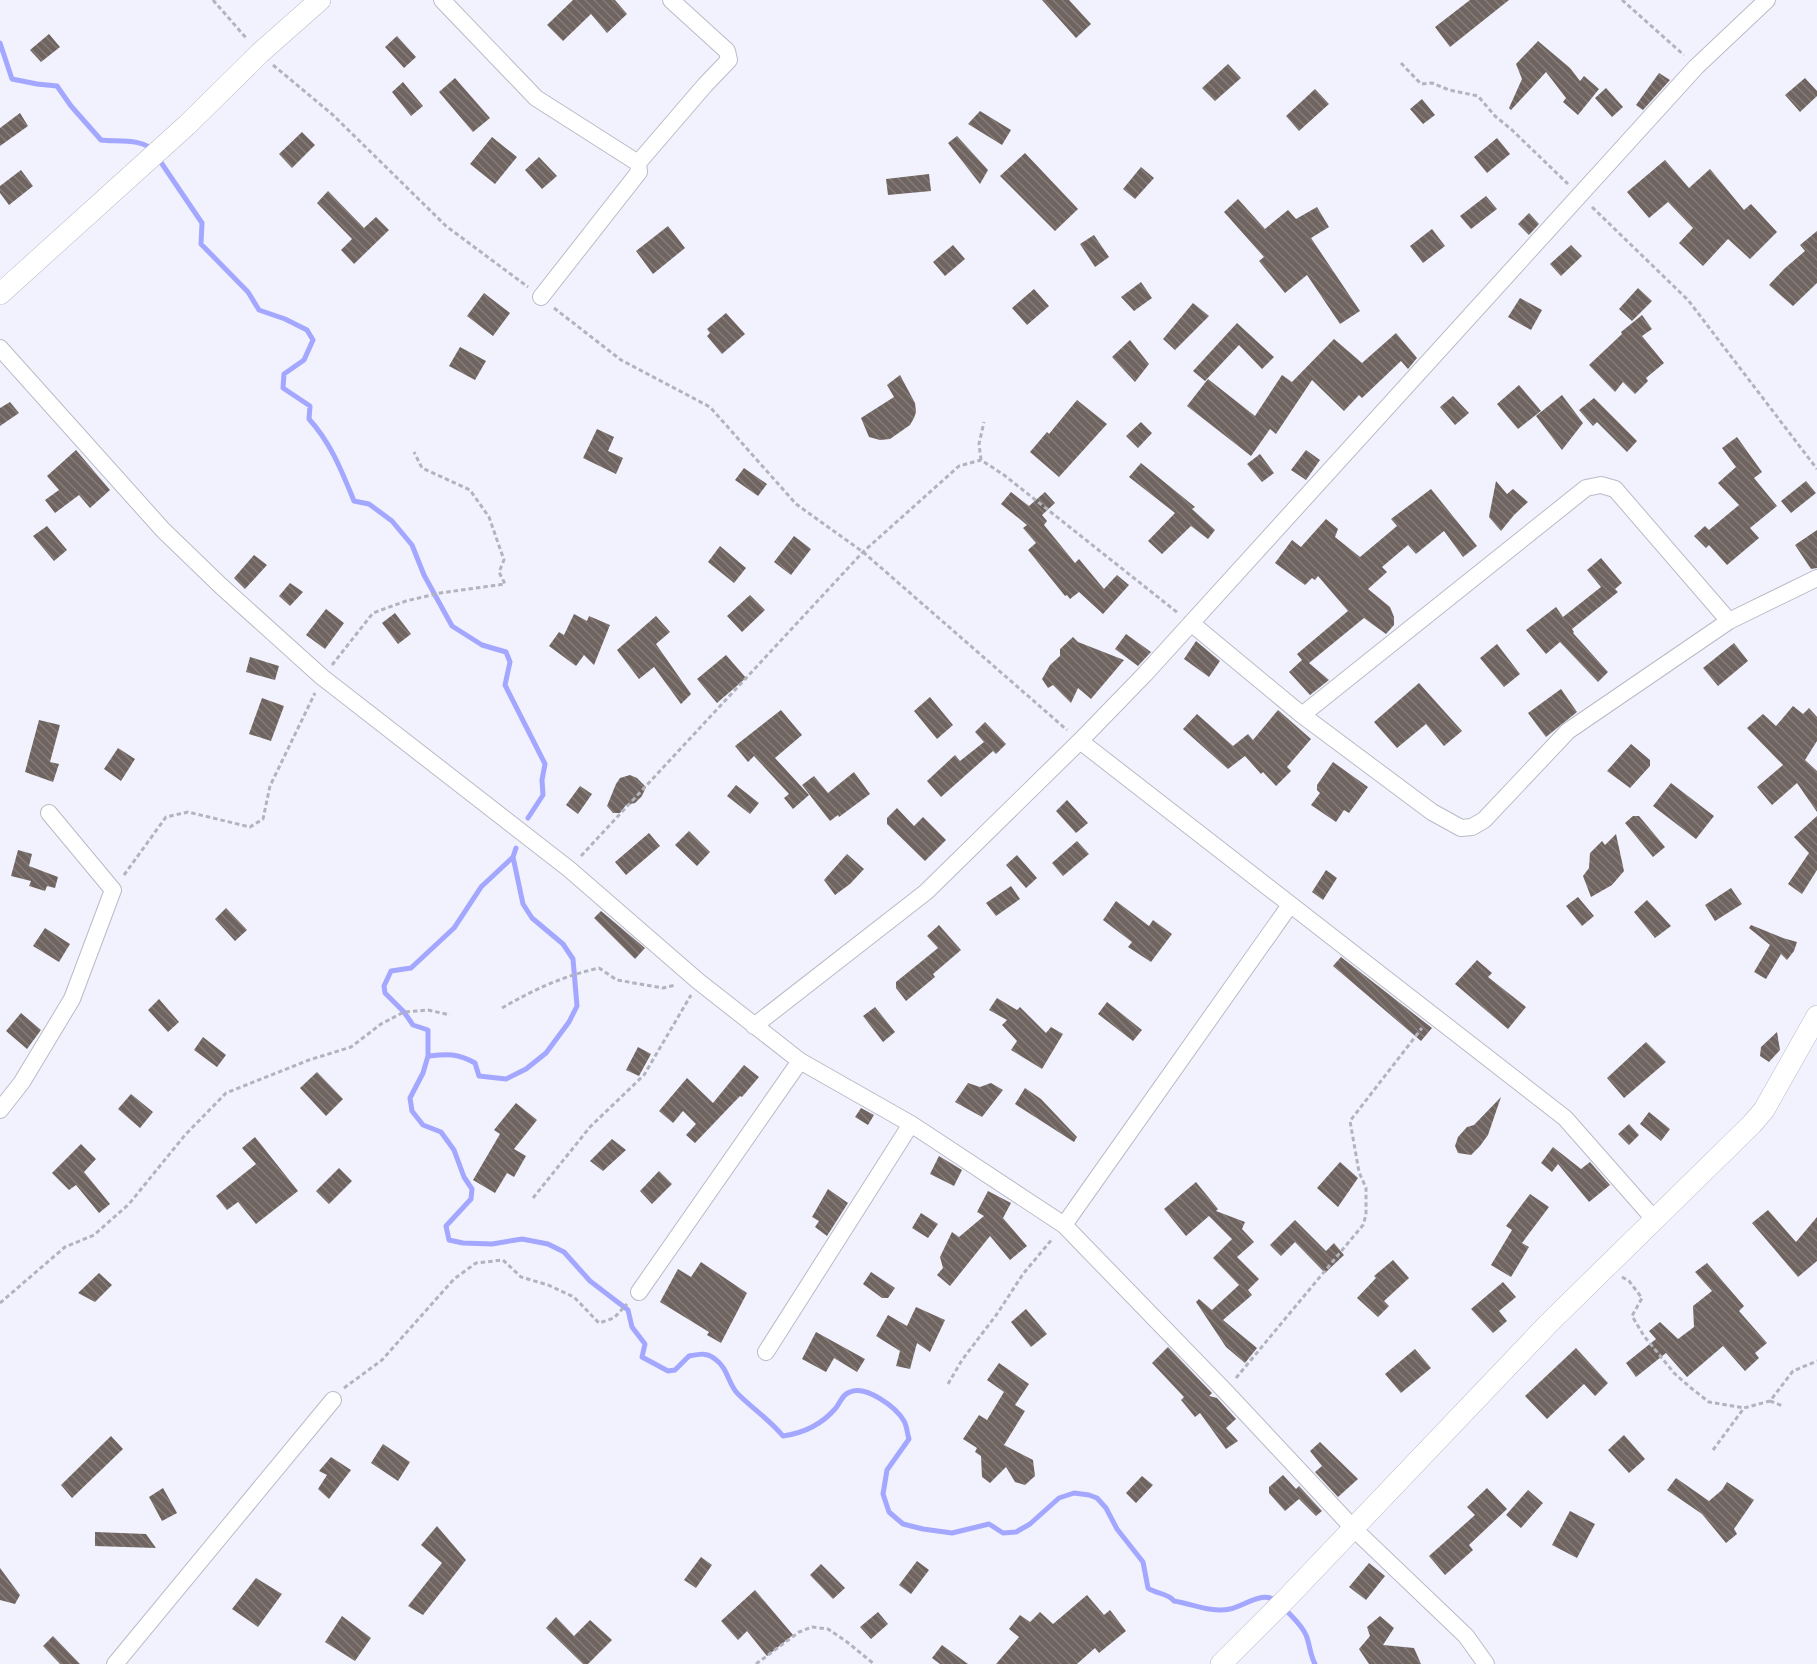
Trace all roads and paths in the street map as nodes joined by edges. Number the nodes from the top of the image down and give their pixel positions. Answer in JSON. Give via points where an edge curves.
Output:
{"nodes":[{"id":1,"x":213,"y":0,"type":"edge"},
{"id":2,"x":320,"y":0,"type":"edge"},
{"id":3,"x":442,"y":0,"type":"edge"},
{"id":4,"x":671,"y":0,"type":"edge"},
{"id":5,"x":1622,"y":0,"type":"edge"},
{"id":6,"x":1767,"y":0,"type":"edge"},
{"id":7,"x":260,"y":53,"type":"junction"},
{"id":8,"x":1401,"y":63,"type":"dead end"},
{"id":9,"x":1696,"y":67,"type":"junction"},
{"id":10,"x":638,"y":163,"type":"junction"},
{"id":11,"x":1580,"y":195,"type":"junction"},
{"id":12,"x":0,"y":294,"type":"edge"},
{"id":13,"x":541,"y":297,"type":"junction"},
{"id":14,"x":0,"y":348,"type":"edge"},
{"id":15,"x":984,"y":422,"type":"dead end"},
{"id":16,"x":414,"y":452,"type":"dead end"},
{"id":17,"x":981,"y":460,"type":"junction"},
{"id":18,"x":1817,"y":470,"type":"edge"},
{"id":19,"x":862,"y":552,"type":"junction"},
{"id":20,"x":1817,"y":578,"type":"edge"},
{"id":21,"x":1729,"y":621,"type":"junction"},
{"id":22,"x":1191,"y":623,"type":"junction"},
{"id":23,"x":322,"y":677,"type":"junction"},
{"id":24,"x":1302,"y":715,"type":"junction"},
{"id":25,"x":1080,"y":741,"type":"junction"},
{"id":26,"x":49,"y":813,"type":"dead end"},
{"id":27,"x":569,"y":869,"type":"junction"},
{"id":28,"x":113,"y":890,"type":"junction"},
{"id":29,"x":1290,"y":905,"type":"junction"},
{"id":30,"x":698,"y":981,"type":"junction"},
{"id":31,"x":502,"y":1008,"type":"dead end"},
{"id":32,"x":450,"y":1015,"type":"dead end"},
{"id":33,"x":1432,"y":1015,"type":"junction"},
{"id":34,"x":1817,"y":1016,"type":"edge"},
{"id":35,"x":754,"y":1026,"type":"junction"},
{"id":36,"x":800,"y":1061,"type":"junction"},
{"id":37,"x":0,"y":1110,"type":"edge"},
{"id":38,"x":911,"y":1124,"type":"junction"},
{"id":39,"x":533,"y":1198,"type":"dead end"},
{"id":40,"x":1654,"y":1219,"type":"junction"},
{"id":41,"x":1064,"y":1225,"type":"junction"},
{"id":42,"x":1605,"y":1268,"type":"junction"},
{"id":43,"x":639,"y":1292,"type":"joint"},
{"id":44,"x":0,"y":1303,"type":"edge"},
{"id":45,"x":766,"y":1352,"type":"dead end"},
{"id":46,"x":1817,"y":1361,"type":"edge"},
{"id":47,"x":948,"y":1384,"type":"dead end"},
{"id":48,"x":1225,"y":1390,"type":"junction"},
{"id":49,"x":333,"y":1400,"type":"joint"},
{"id":50,"x":1770,"y":1401,"type":"junction"},
{"id":51,"x":1783,"y":1406,"type":"dead end"},
{"id":52,"x":1744,"y":1408,"type":"junction"},
{"id":53,"x":1713,"y":1450,"type":"dead end"},
{"id":54,"x":1354,"y":1528,"type":"junction"},
{"id":55,"x":115,"y":1664,"type":"edge"},
{"id":56,"x":756,"y":1664,"type":"edge"},
{"id":57,"x":874,"y":1664,"type":"edge"},
{"id":58,"x":1221,"y":1664,"type":"edge"},
{"id":59,"x":1486,"y":1664,"type":"edge"}],
"edges":[{"from":1,"to":7,"type":"path"},
{"from":2,"to":7,"type":"street"},
{"from":3,"to":10,"type":"street","via":[[536,98]]},
{"from":4,"to":10,"type":"street","via":[[727,51],[729,60]]},
{"from":5,"to":9,"type":"path"},
{"from":6,"to":9,"type":"street"},
{"from":7,"to":12,"type":"street","via":[[187,125]]},
{"from":7,"to":13,"type":"path","via":[[333,115],[446,226]]},
{"from":8,"to":11,"type":"path","via":[[1421,84],[1432,83],[1478,96]]},
{"from":9,"to":11,"type":"street"},
{"from":10,"to":13,"type":"street","via":[[639,172]]},
{"from":11,"to":18,"type":"path","via":[[1688,300]]},
{"from":11,"to":22,"type":"street"},
{"from":13,"to":19,"type":"path","via":[[621,360],[710,407],[796,504]]},
{"from":14,"to":23,"type":"street","via":[[163,530]]},
{"from":15,"to":17,"type":"path","via":[[979,444]]},
{"from":16,"to":23,"type":"path","via":[[422,468],[470,490],[489,517],[504,560],[499,572],[505,584],[440,593],[373,613]]},
{"from":17,"to":19,"type":"path","via":[[959,466]]},
{"from":17,"to":22,"type":"path"},
{"from":19,"to":25,"type":"path"},
{"from":19,"to":27,"type":"path"},
{"from":20,"to":21,"type":"street"},
{"from":21,"to":24,"type":"street","via":[[1568,731],[1484,820],[1472,827],[1461,828],[1432,812]]},
{"from":21,"to":24,"type":"street","via":[[1616,489],[1601,485],[1586,488]]},
{"from":22,"to":24,"type":"street"},
{"from":22,"to":25,"type":"street"},
{"from":23,"to":27,"type":"street"},
{"from":23,"to":28,"type":"path","via":[[270,786],[263,819],[250,827],[188,812],[166,817]]},
{"from":25,"to":29,"type":"street"},
{"from":25,"to":35,"type":"street","via":[[926,892]]},
{"from":26,"to":28,"type":"street"},
{"from":27,"to":30,"type":"street"},
{"from":28,"to":37,"type":"street","via":[[72,999],[22,1082]]},
{"from":29,"to":33,"type":"street"},
{"from":29,"to":41,"type":"street"},
{"from":30,"to":31,"type":"path","via":[[663,988],[617,980],[598,968],[538,987]]},
{"from":30,"to":35,"type":"street"},
{"from":30,"to":39,"type":"path","via":[[644,1074],[590,1127]]},
{"from":32,"to":44,"type":"path","via":[[428,1010],[404,1012],[351,1047],[226,1094],[185,1135],[129,1203],[94,1235],[65,1247]]},
{"from":33,"to":40,"type":"street","via":[[1565,1119]]},
{"from":33,"to":48,"type":"path","via":[[1350,1121],[1359,1172],[1366,1188],[1362,1225]]},
{"from":34,"to":40,"type":"street","via":[[1764,1110]]},
{"from":35,"to":36,"type":"street"},
{"from":36,"to":38,"type":"street"},
{"from":36,"to":43,"type":"street"},
{"from":38,"to":41,"type":"street"},
{"from":38,"to":45,"type":"street"},
{"from":40,"to":42,"type":"street"},
{"from":41,"to":47,"type":"path","via":[[1023,1274]]},
{"from":41,"to":48,"type":"street"},
{"from":42,"to":52,"type":"path","via":[[1629,1281],[1642,1298],[1632,1316],[1674,1373],[1710,1402]]},
{"from":42,"to":54,"type":"street"},
{"from":43,"to":49,"type":"path","via":[[614,1318],[599,1323],[574,1297],[521,1277],[503,1260],[476,1263],[439,1294],[382,1359]]},
{"from":46,"to":50,"type":"path","via":[[1793,1371]]},
{"from":48,"to":54,"type":"street"},
{"from":49,"to":55,"type":"street"},
{"from":50,"to":51,"type":"path"},
{"from":50,"to":52,"type":"path"},
{"from":52,"to":53,"type":"path"},
{"from":54,"to":58,"type":"street"},
{"from":54,"to":59,"type":"street","via":[[1466,1636]]},
{"from":56,"to":57,"type":"path","via":[[812,1627],[828,1629]]}]}
